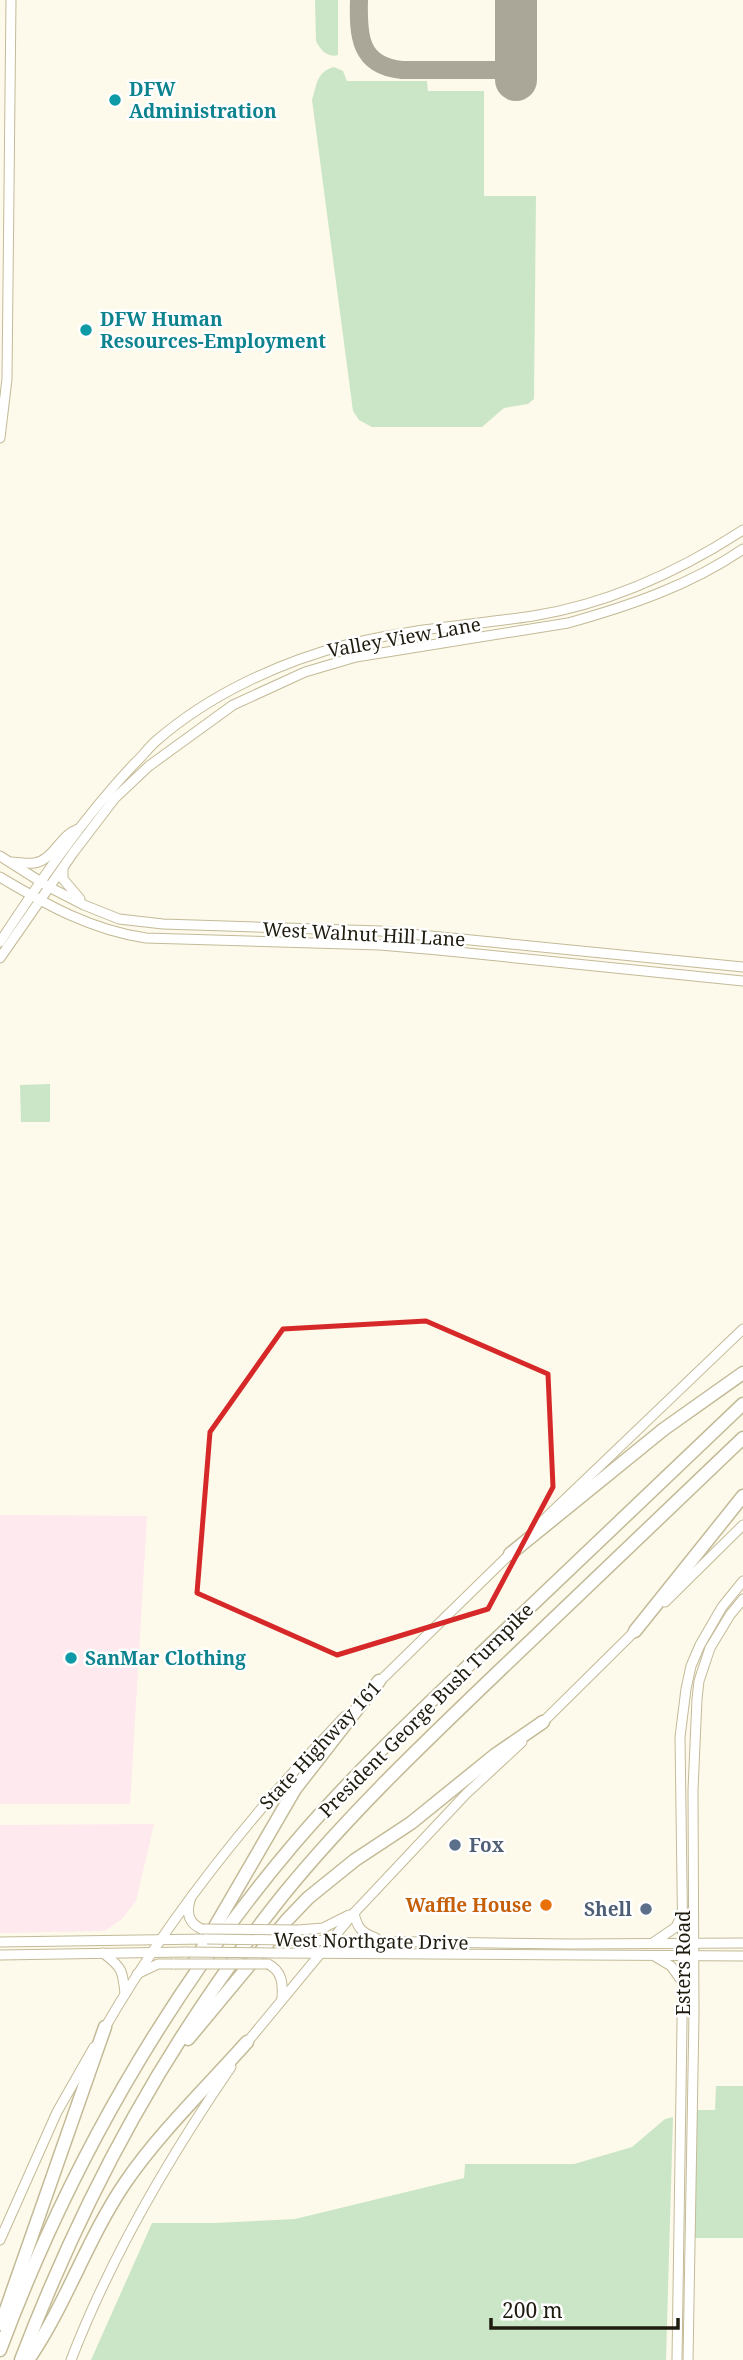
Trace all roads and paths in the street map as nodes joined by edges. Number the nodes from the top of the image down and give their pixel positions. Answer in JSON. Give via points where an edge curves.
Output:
{"nodes":[{"id":1,"x":11,"y":0,"type":"edge"},
{"id":2,"x":0,"y":438,"type":"edge"},
{"id":3,"x":743,"y":530,"type":"edge"},
{"id":4,"x":743,"y":549,"type":"edge"},
{"id":5,"x":80,"y":828,"type":"junction"},
{"id":6,"x":4,"y":859,"type":"edge"},
{"id":7,"x":63,"y":868,"type":"junction"},
{"id":8,"x":0,"y":877,"type":"edge"},
{"id":9,"x":40,"y":881,"type":"junction"},
{"id":10,"x":49,"y":887,"type":"junction"},
{"id":11,"x":30,"y":895,"type":"junction"},
{"id":12,"x":40,"y":901,"type":"junction"},
{"id":13,"x":92,"y":909,"type":"junction"},
{"id":14,"x":61,"y":912,"type":"junction"},
{"id":15,"x":27,"y":920,"type":"junction"},
{"id":16,"x":433,"y":936,"type":"junction"},
{"id":17,"x":0,"y":942,"type":"edge"},
{"id":18,"x":548,"y":947,"type":"junction"},
{"id":19,"x":432,"y":949,"type":"junction"},
{"id":20,"x":0,"y":958,"type":"edge"},
{"id":21,"x":547,"y":961,"type":"junction"},
{"id":22,"x":743,"y":967,"type":"edge"},
{"id":23,"x":743,"y":981,"type":"edge"},
{"id":24,"x":743,"y":1329,"type":"edge"},
{"id":25,"x":743,"y":1373,"type":"edge"},
{"id":26,"x":743,"y":1404,"type":"edge"},
{"id":27,"x":743,"y":1438,"type":"edge"},
{"id":28,"x":743,"y":1496,"type":"edge"},
{"id":29,"x":743,"y":1525,"type":"edge"},
{"id":30,"x":510,"y":1554,"type":"junction"},
{"id":31,"x":743,"y":1581,"type":"edge"},
{"id":32,"x":743,"y":1600,"type":"edge"},
{"id":33,"x":635,"y":1631,"type":"junction"},
{"id":34,"x":699,"y":1645,"type":"junction"},
{"id":35,"x":710,"y":1648,"type":"junction"},
{"id":36,"x":379,"y":1681,"type":"junction"},
{"id":37,"x":543,"y":1722,"type":"junction"},
{"id":38,"x":192,"y":1896,"type":"junction"},
{"id":39,"x":683,"y":1911,"type":"junction"},
{"id":40,"x":354,"y":1913,"type":"junction"},
{"id":41,"x":159,"y":1939,"type":"junction"},
{"id":42,"x":332,"y":1940,"type":"junction"},
{"id":43,"x":384,"y":1940,"type":"junction"},
{"id":44,"x":0,"y":1942,"type":"edge"},
{"id":45,"x":688,"y":1942,"type":"junction"},
{"id":46,"x":653,"y":1943,"type":"junction"},
{"id":47,"x":743,"y":1943,"type":"edge"},
{"id":48,"x":570,"y":1944,"type":"junction"},
{"id":49,"x":150,"y":1952,"type":"junction"},
{"id":50,"x":103,"y":1953,"type":"junction"},
{"id":51,"x":319,"y":1953,"type":"junction"},
{"id":52,"x":0,"y":1955,"type":"edge"},
{"id":53,"x":570,"y":1955,"type":"junction"},
{"id":54,"x":655,"y":1956,"type":"junction"},
{"id":55,"x":688,"y":1956,"type":"junction"},
{"id":56,"x":743,"y":1956,"type":"edge"},
{"id":57,"x":137,"y":1974,"type":"junction"},
{"id":58,"x":683,"y":1984,"type":"junction"},
{"id":59,"x":125,"y":1994,"type":"junction"},
{"id":60,"x":281,"y":1999,"type":"junction"},
{"id":61,"x":166,"y":2017,"type":"junction"},
{"id":62,"x":105,"y":2027,"type":"junction"},
{"id":63,"x":247,"y":2042,"type":"junction"},
{"id":64,"x":161,"y":2070,"type":"junction"},
{"id":65,"x":0,"y":2240,"type":"edge"},
{"id":66,"x":0,"y":2328,"type":"edge"},
{"id":67,"x":0,"y":2350,"type":"edge"},
{"id":68,"x":21,"y":2360,"type":"edge"},
{"id":69,"x":28,"y":2360,"type":"edge"},
{"id":70,"x":71,"y":2360,"type":"edge"},
{"id":71,"x":677,"y":2360,"type":"edge"},
{"id":72,"x":688,"y":2360,"type":"edge"}],
"edges":[{"from":1,"to":2,"type":"main road","via":[[7,379]]},
{"from":3,"to":5,"type":"main road","name":"Valley View Lane","via":[[659,577],[589,602],[536,615],[351,643],[295,660],[203,707],[154,743]]},
{"from":4,"to":7,"type":"main road","name":"Valley View Lane","via":[[663,591],[595,616],[356,657],[271,687],[225,711],[149,766],[115,798]]},
{"from":5,"to":6,"type":"main road","via":[[69,832],[35,863]]},
{"from":5,"to":9,"type":"main road","name":"Valley View Lane"},
{"from":6,"to":9,"type":"main road","name":"West Walnut Hill Lane"},
{"from":7,"to":10,"type":"main road","name":"Valley View Lane"},
{"from":7,"to":13,"type":"main road","via":[[66,886]]},
{"from":8,"to":11,"type":"main road","name":"West Walnut Hill Lane"},
{"from":9,"to":10,"type":"main road","name":"West Walnut Hill Lane"},
{"from":9,"to":11,"type":"main road","name":"Valley View Lane"},
{"from":10,"to":12,"type":"main road","name":"Valley View Lane"},
{"from":10,"to":13,"type":"main road","name":"West Walnut Hill Lane"},
{"from":11,"to":12,"type":"main road","name":"West Walnut Hill Lane"},
{"from":11,"to":17,"type":"main road","name":"Valley View Lane"},
{"from":12,"to":14,"type":"main road","name":"West Walnut Hill Lane"},
{"from":12,"to":15,"type":"main road","name":"Valley View Lane"},
{"from":13,"to":16,"type":"main road","name":"West Walnut Hill Lane","via":[[118,919],[163,924]]},
{"from":14,"to":15,"type":"main road","via":[[46,911]]},
{"from":14,"to":19,"type":"main road","name":"West Walnut Hill Lane","via":[[96,927],[146,938]]},
{"from":15,"to":20,"type":"main road","name":"Valley View Lane"},
{"from":16,"to":18,"type":"main road","name":"West Walnut Hill Lane"},
{"from":16,"to":19,"type":"main road"},
{"from":18,"to":21,"type":"main road"},
{"from":18,"to":22,"type":"main road","name":"West Walnut Hill Lane"},
{"from":19,"to":21,"type":"main road","name":"West Walnut Hill Lane"},
{"from":21,"to":23,"type":"main road","name":"West Walnut Hill Lane"},
{"from":24,"to":30,"type":"main road","name":"State Highway 161"},
{"from":25,"to":30,"type":"highway","via":[[664,1429]]},
{"from":26,"to":61,"type":"highway","name":"President George Bush Turnpike","via":[[355,1776],[238,1914]]},
{"from":27,"to":64,"type":"highway","name":"President George Bush Turnpike","via":[[369,1798],[292,1884],[216,1985]]},
{"from":28,"to":33,"type":"highway"},
{"from":29,"to":33,"type":"main road"},
{"from":30,"to":36,"type":"main road","name":"State Highway 161"},
{"from":31,"to":34,"type":"main road","name":"Esters Road"},
{"from":32,"to":35,"type":"main road","name":"Esters Road"},
{"from":33,"to":37,"type":"main road"},
{"from":34,"to":35,"type":"main road"},
{"from":34,"to":39,"type":"main road","name":"Esters Road","via":[[686,1689],[680,1737]]},
{"from":35,"to":45,"type":"main road","name":"Esters Road","via":[[696,1699]]},
{"from":36,"to":38,"type":"main road","name":"State Highway 161","via":[[299,1764]]},
{"from":36,"to":61,"type":"highway","via":[[295,1789]]},
{"from":37,"to":40,"type":"main road","via":[[466,1794]]},
{"from":37,"to":64,"type":"highway","via":[[308,1898]]},
{"from":38,"to":40,"type":"main road","bridge":true,"via":[[190,1921],[202,1929],[323,1928]]},
{"from":38,"to":41,"type":"main road","name":"State Highway 161"},
{"from":39,"to":45,"type":"main road","name":"Esters Road"},
{"from":39,"to":46,"type":"main road","via":[[676,1927]]},
{"from":40,"to":42,"type":"main road"},
{"from":40,"to":43,"type":"main road","via":[[359,1929]]},
{"from":41,"to":42,"type":"main road","name":"West Northgate Drive","bridge":true},
{"from":41,"to":44,"type":"main road","name":"West Northgate Drive"},
{"from":41,"to":49,"type":"main road","name":"State Highway 161"},
{"from":42,"to":43,"type":"main road","name":"West Northgate Drive"},
{"from":42,"to":51,"type":"main road"},
{"from":43,"to":48,"type":"main road","name":"West Northgate Drive"},
{"from":45,"to":46,"type":"main road","name":"West Northgate Drive"},
{"from":45,"to":47,"type":"main road","name":"West Northgate Drive"},
{"from":45,"to":55,"type":"main road","name":"Esters Road"},
{"from":46,"to":48,"type":"main road","name":"West Northgate Drive"},
{"from":48,"to":53,"type":"main road"},
{"from":49,"to":50,"type":"main road","name":"West Northgate Drive"},
{"from":49,"to":51,"type":"main road","name":"West Northgate Drive","bridge":true},
{"from":49,"to":57,"type":"main road","name":"State Highway 161"},
{"from":50,"to":52,"type":"main road","name":"West Northgate Drive"},
{"from":50,"to":59,"type":"main road","via":[[121,1970]]},
{"from":51,"to":53,"type":"main road","name":"West Northgate Drive"},
{"from":51,"to":60,"type":"main road"},
{"from":53,"to":54,"type":"main road","name":"West Northgate Drive"},
{"from":54,"to":55,"type":"main road","name":"West Northgate Drive"},
{"from":54,"to":58,"type":"main road","via":[[672,1967]]},
{"from":55,"to":56,"type":"main road","name":"West Northgate Drive"},
{"from":55,"to":58,"type":"main road","name":"Esters Road"},
{"from":55,"to":72,"type":"main road","name":"Esters Road","via":[[694,2034]]},
{"from":57,"to":59,"type":"main road","name":"State Highway 161"},
{"from":57,"to":60,"type":"main road","bridge":true,"via":[[158,1964],[268,1964],[279,1973]]},
{"from":58,"to":71,"type":"main road","name":"Esters Road"},
{"from":59,"to":62,"type":"main road","name":"State Highway 161"},
{"from":60,"to":63,"type":"main road"},
{"from":61,"to":67,"type":"highway","name":"President George Bush Turnpike","via":[[79,2169]]},
{"from":62,"to":65,"type":"main road","name":"State Highway 161","via":[[57,2112]]},
{"from":62,"to":66,"type":"highway"},
{"from":63,"to":69,"type":"highway","via":[[125,2183]]},
{"from":63,"to":70,"type":"main road","via":[[190,2127],[126,2239]]},
{"from":64,"to":68,"type":"highway","name":"President George Bush Turnpike","via":[[92,2194]]}]}
